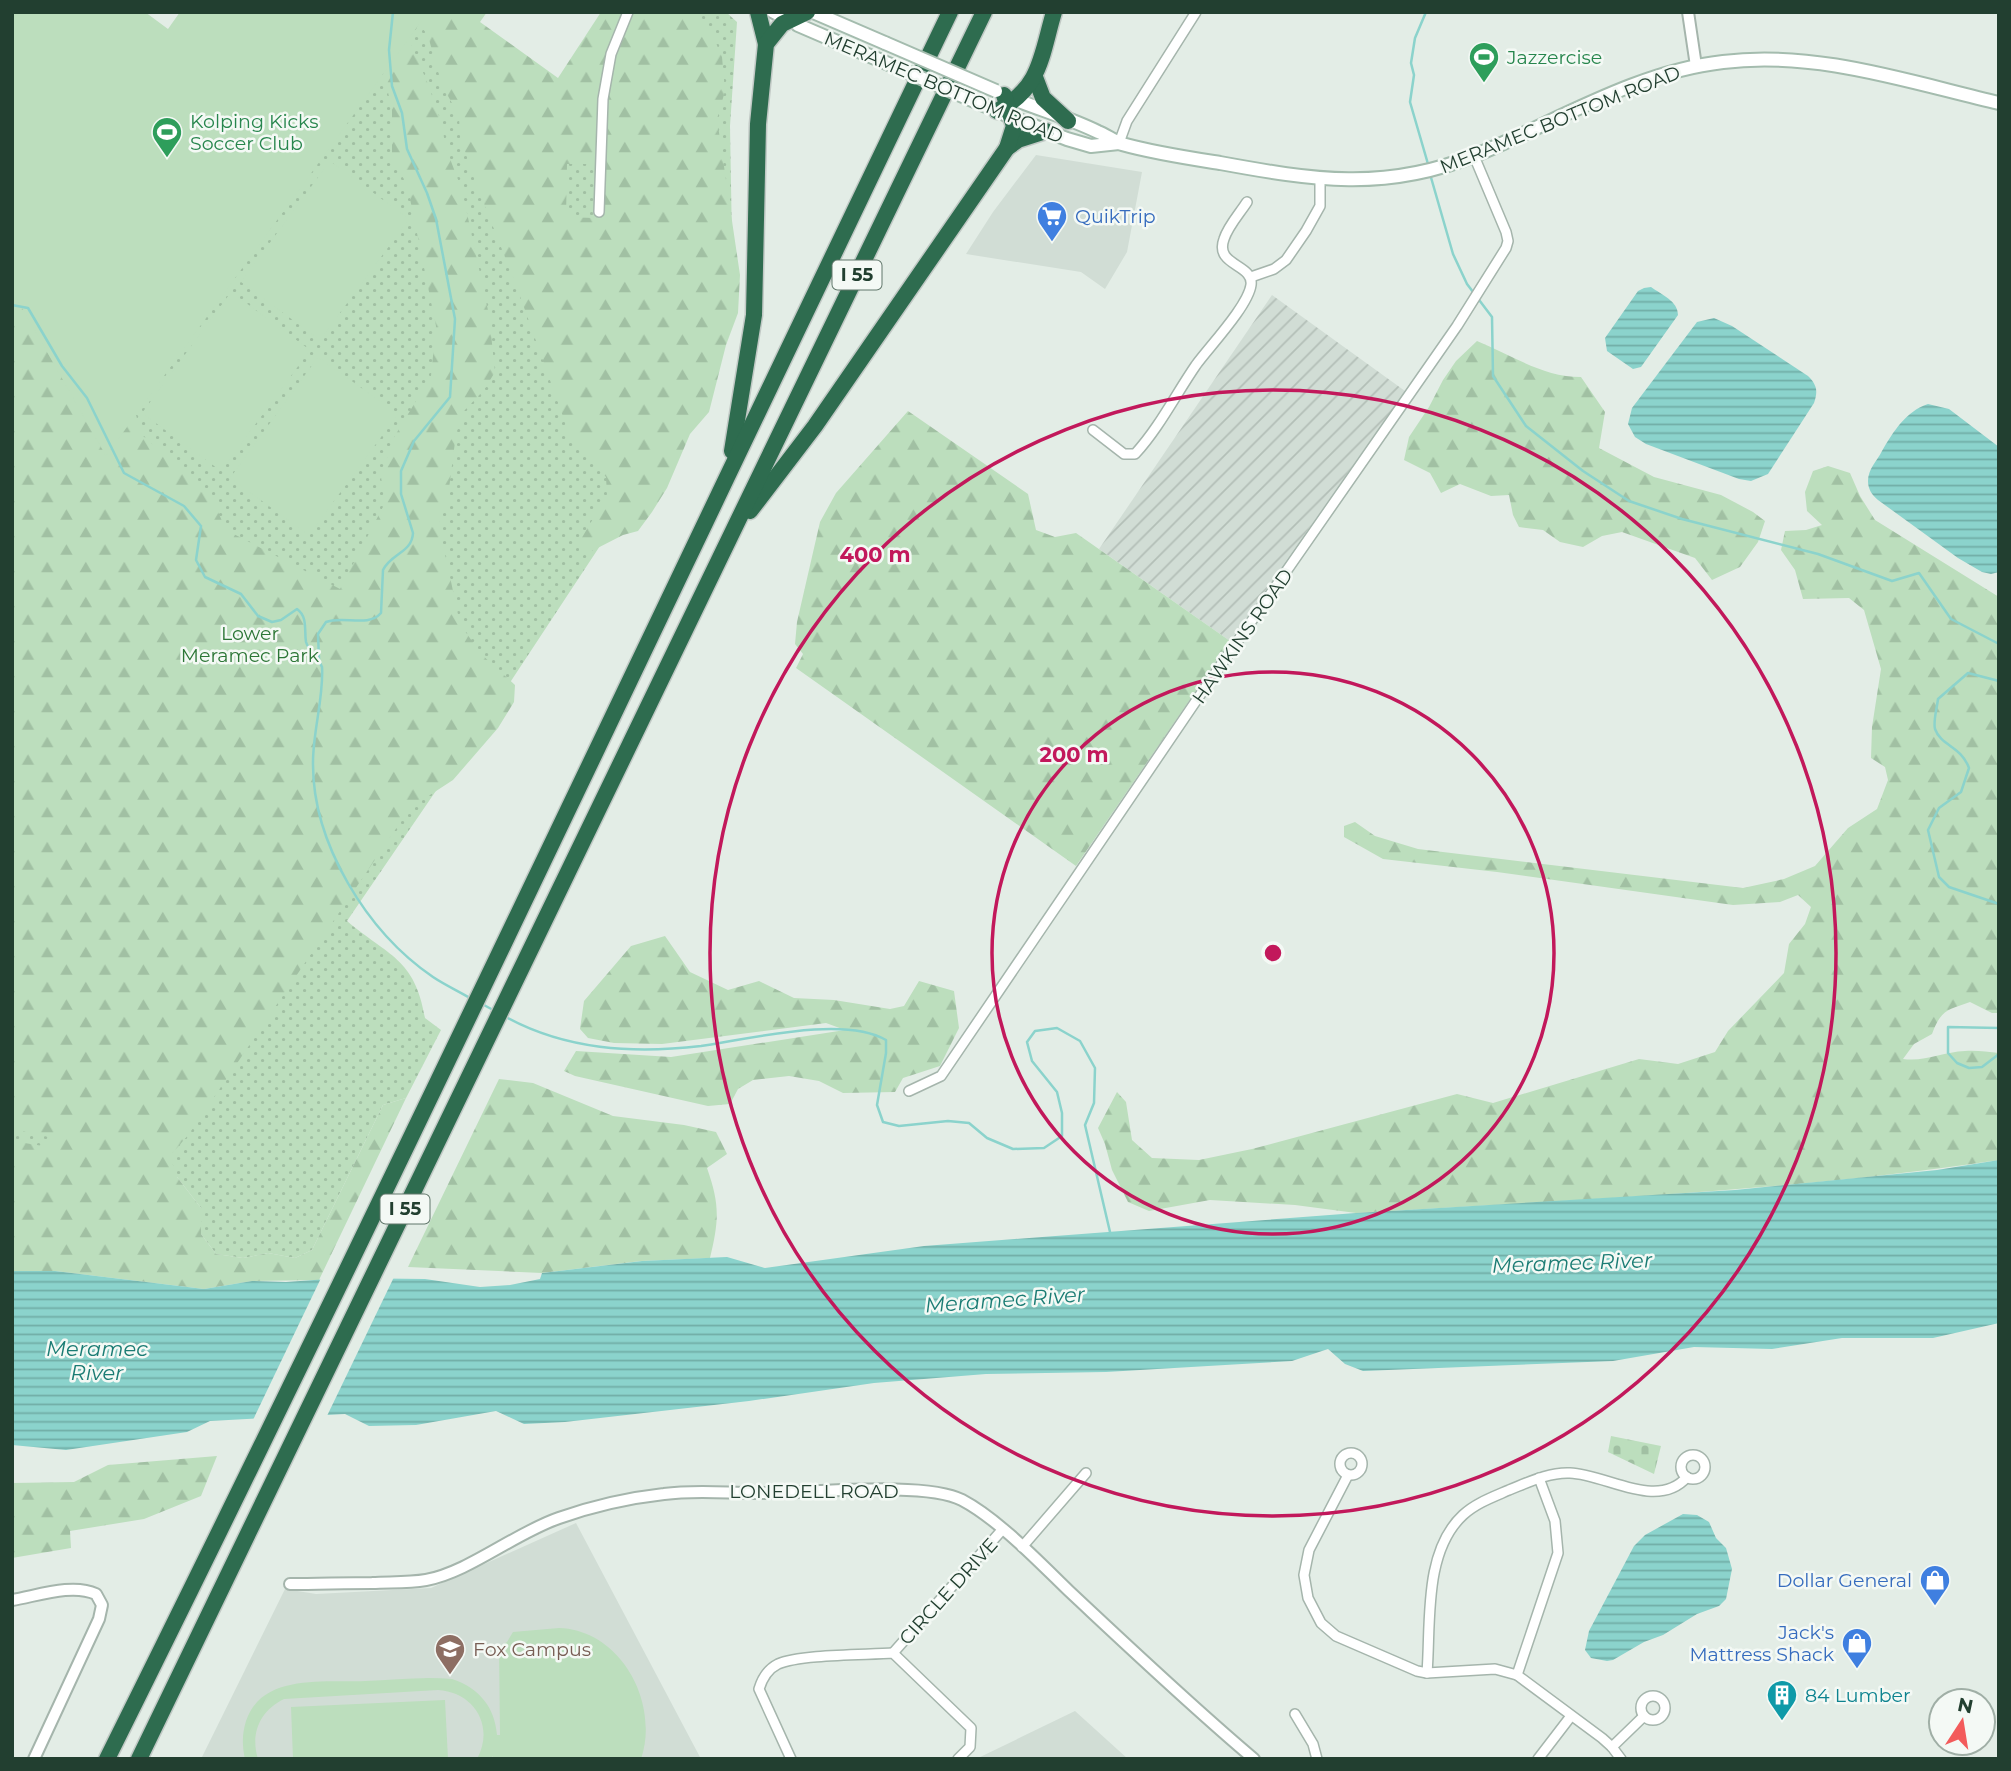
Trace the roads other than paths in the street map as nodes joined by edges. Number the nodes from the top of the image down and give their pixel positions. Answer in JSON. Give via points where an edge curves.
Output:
{"nodes":[{"id":1,"x":628,"y":12,"type":"edge"},
{"id":2,"x":758,"y":12,"type":"edge"},
{"id":3,"x":772,"y":12,"type":"edge"},
{"id":4,"x":813,"y":12,"type":"edge"},
{"id":5,"x":950,"y":12,"type":"edge"},
{"id":6,"x":984,"y":12,"type":"edge"},
{"id":7,"x":1054,"y":12,"type":"edge"},
{"id":8,"x":1196,"y":12,"type":"edge"},
{"id":9,"x":1688,"y":12,"type":"edge"},
{"id":10,"x":796,"y":17,"type":"edge"},
{"id":11,"x":766,"y":44,"type":"junction"},
{"id":12,"x":1696,"y":66,"type":"junction"},
{"id":13,"x":1035,"y":77,"type":"junction"},
{"id":14,"x":1999,"y":103,"type":"edge"},
{"id":15,"x":1003,"y":104,"type":"junction"},
{"id":16,"x":1068,"y":121,"type":"junction"},
{"id":17,"x":1046,"y":131,"type":"junction"},
{"id":18,"x":1119,"y":143,"type":"junction"},
{"id":19,"x":1007,"y":148,"type":"junction"},
{"id":20,"x":1474,"y":156,"type":"junction"},
{"id":21,"x":1320,"y":179,"type":"junction"},
{"id":22,"x":1247,"y":202,"type":"dead end"},
{"id":23,"x":599,"y":212,"type":"dead end"},
{"id":24,"x":1251,"y":278,"type":"junction"},
{"id":25,"x":1093,"y":430,"type":"dead end"},
{"id":26,"x":729,"y":469,"type":"junction"},
{"id":27,"x":730,"y":538,"type":"junction"},
{"id":28,"x":909,"y":1091,"type":"dead end"},
{"id":29,"x":1086,"y":1473,"type":"dead end"},
{"id":30,"x":1348,"y":1475,"type":"dead end"},
{"id":31,"x":1686,"y":1477,"type":"dead end"},
{"id":32,"x":1539,"y":1478,"type":"junction"},
{"id":33,"x":1002,"y":1530,"type":"junction"},
{"id":34,"x":1022,"y":1547,"type":"junction"},
{"id":35,"x":290,"y":1584,"type":"dead end"},
{"id":36,"x":12,"y":1600,"type":"edge"},
{"id":37,"x":893,"y":1653,"type":"junction"},
{"id":38,"x":1427,"y":1673,"type":"junction"},
{"id":39,"x":1517,"y":1675,"type":"junction"},
{"id":40,"x":1295,"y":1714,"type":"dead end"},
{"id":41,"x":1571,"y":1716,"type":"junction"},
{"id":42,"x":1644,"y":1716,"type":"dead end"},
{"id":43,"x":1612,"y":1746,"type":"junction"},
{"id":44,"x":34,"y":1759,"type":"edge"},
{"id":45,"x":107,"y":1759,"type":"edge"},
{"id":46,"x":139,"y":1759,"type":"edge"},
{"id":47,"x":791,"y":1759,"type":"edge"},
{"id":48,"x":958,"y":1759,"type":"edge"},
{"id":49,"x":1254,"y":1759,"type":"edge"},
{"id":50,"x":1317,"y":1759,"type":"edge"},
{"id":51,"x":1538,"y":1759,"type":"edge"},
{"id":52,"x":1621,"y":1759,"type":"edge"}],
"edges":[{"from":1,"to":23,"type":"street","via":[[611,54],[603,99]]},
{"from":2,"to":11,"type":"highway"},
{"from":3,"to":10,"type":"street","name":"MERAMEC BOTTOM ROAD"},
{"from":4,"to":15,"type":"main road","name":"MERAMEC BOTTOM ROAD","bridge":true,"via":[[886,43]]},
{"from":5,"to":26,"type":"highway","number":"I 55"},
{"from":6,"to":27,"type":"highway","number":"I 55"},
{"from":7,"to":13,"type":"highway"},
{"from":8,"to":18,"type":"street","via":[[1127,121]]},
{"from":9,"to":12,"type":"street"},
{"from":10,"to":11,"type":"highway","via":[[774,31]]},
{"from":10,"to":15,"type":"main road","name":"MERAMEC BOTTOM ROAD","bridge":true,"via":[[877,59]]},
{"from":11,"to":26,"type":"highway","via":[[758,124],[754,315]]},
{"from":12,"to":14,"type":"main road","name":"MERAMEC BOTTOM ROAD","via":[[1748,59],[1808,61]]},
{"from":12,"to":20,"type":"main road","name":"MERAMEC BOTTOM ROAD","via":[[1636,85]]},
{"from":13,"to":15,"type":"highway","via":[[1028,88]]},
{"from":13,"to":16,"type":"highway","via":[[1043,98]]},
{"from":15,"to":16,"type":"main road","name":"MERAMEC BOTTOM ROAD"},
{"from":15,"to":17,"type":"main road","name":"MERAMEC BOTTOM ROAD"},
{"from":15,"to":19,"type":"highway","via":[[1014,126]]},
{"from":16,"to":18,"type":"main road","name":"MERAMEC BOTTOM ROAD"},
{"from":17,"to":18,"type":"main road","name":"MERAMEC BOTTOM ROAD","via":[[1091,146]]},
{"from":17,"to":19,"type":"highway"},
{"from":18,"to":21,"type":"main road","name":"MERAMEC BOTTOM ROAD"},
{"from":19,"to":27,"type":"highway","via":[[815,426]]},
{"from":20,"to":21,"type":"main road","name":"MERAMEC BOTTOM ROAD","via":[[1394,177]]},
{"from":20,"to":28,"type":"street","name":"HAWKINS ROAD","via":[[1506,232],[1506,248],[1362,469],[941,1076]]},
{"from":21,"to":24,"type":"street","via":[[1320,206],[1286,260]]},
{"from":22,"to":24,"type":"street","via":[[1224,237],[1223,249]]},
{"from":24,"to":25,"type":"street","via":[[1244,301],[1135,454],[1124,454]]},
{"from":26,"to":45,"type":"highway","number":"I 55","via":[[508,936]]},
{"from":27,"to":46,"type":"highway","number":"I 55"},
{"from":29,"to":34,"type":"street"},
{"from":30,"to":38,"type":"street","via":[[1309,1550],[1304,1575],[1312,1608],[1336,1636]]},
{"from":31,"to":32,"type":"street","via":[[1673,1488],[1659,1490],[1570,1473]]},
{"from":32,"to":38,"type":"street","via":[[1475,1506],[1450,1532],[1431,1592]]},
{"from":32,"to":39,"type":"street","via":[[1555,1521],[1558,1553]]},
{"from":33,"to":34,"type":"street","name":"LONEDELL ROAD"},
{"from":33,"to":35,"type":"street","name":"LONEDELL ROAD","via":[[961,1499],[935,1492],[673,1493],[624,1500],[557,1519],[426,1580]]},
{"from":33,"to":37,"type":"street","name":"CIRCLE DRIVE"},
{"from":34,"to":49,"type":"street","name":"LONEDELL ROAD"},
{"from":36,"to":44,"type":"street","via":[[79,1590],[99,1597],[102,1608]]},
{"from":37,"to":47,"type":"street","name":"CIRCLE DRIVE","via":[[798,1660],[777,1664],[763,1677],[759,1689]]},
{"from":37,"to":48,"type":"street","name":"CIRCLE DRIVE","via":[[971,1728],[970,1747]]},
{"from":38,"to":39,"type":"street","via":[[1495,1669]]},
{"from":39,"to":41,"type":"street"},
{"from":40,"to":50,"type":"street"},
{"from":41,"to":43,"type":"street"},
{"from":41,"to":51,"type":"street"},
{"from":42,"to":43,"type":"street"},
{"from":43,"to":52,"type":"street"}]}
